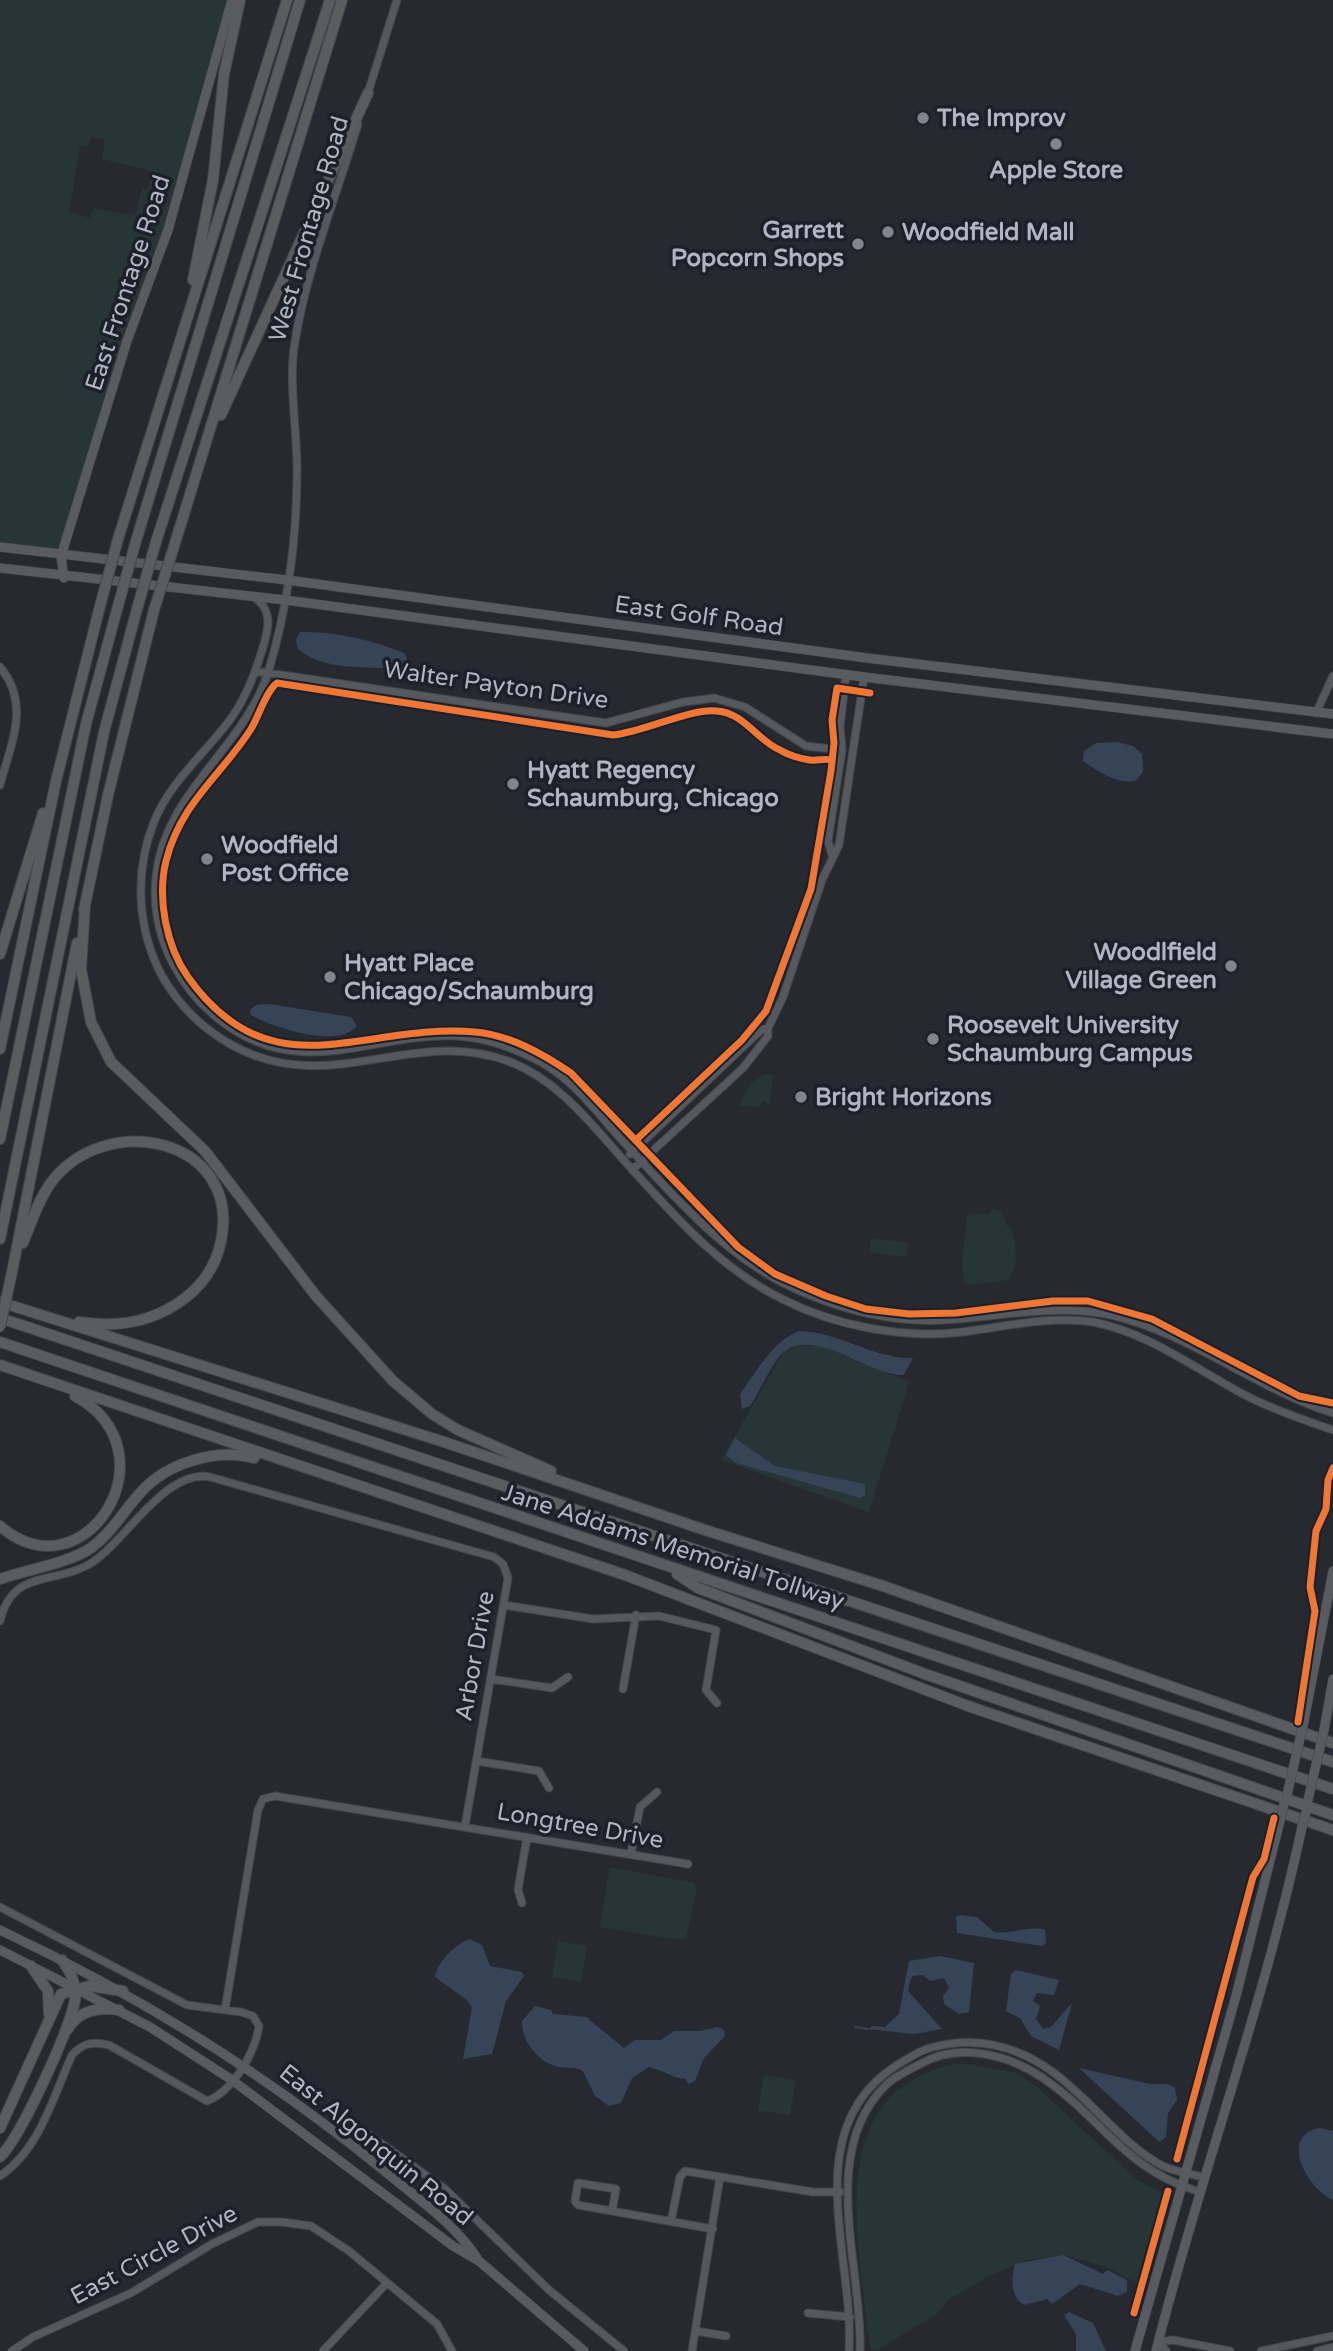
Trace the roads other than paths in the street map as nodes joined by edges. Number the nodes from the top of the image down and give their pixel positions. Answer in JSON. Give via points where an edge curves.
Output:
{"nodes":[{"id":1,"x":232,"y":0,"type":"edge"},
{"id":2,"x":240,"y":0,"type":"edge"},
{"id":3,"x":287,"y":0,"type":"edge"},
{"id":4,"x":300,"y":0,"type":"edge"},
{"id":5,"x":330,"y":0,"type":"edge"},
{"id":6,"x":342,"y":0,"type":"edge"},
{"id":7,"x":397,"y":0,"type":"edge"},
{"id":8,"x":368,"y":93,"type":"junction"},
{"id":9,"x":182,"y":335,"type":"junction"},
{"id":10,"x":200,"y":463,"type":"junction"},
{"id":11,"x":0,"y":547,"type":"edge"},
{"id":12,"x":61,"y":556,"type":"junction"},
{"id":13,"x":0,"y":568,"type":"edge"},
{"id":14,"x":64,"y":578,"type":"junction"},
{"id":15,"x":287,"y":580,"type":"junction"},
{"id":16,"x":253,"y":596,"type":"junction"},
{"id":17,"x":285,"y":600,"type":"junction"},
{"id":18,"x":0,"y":667,"type":"edge"},
{"id":19,"x":255,"y":671,"type":"junction"},
{"id":20,"x":269,"y":673,"type":"junction"},
{"id":21,"x":846,"y":674,"type":"junction"},
{"id":22,"x":1333,"y":676,"type":"edge"},
{"id":23,"x":864,"y":677,"type":"junction"},
{"id":24,"x":1317,"y":713,"type":"junction"},
{"id":25,"x":1333,"y":714,"type":"edge"},
{"id":26,"x":1333,"y":734,"type":"edge"},
{"id":27,"x":842,"y":750,"type":"junction"},
{"id":28,"x":56,"y":781,"type":"junction"},
{"id":29,"x":0,"y":785,"type":"edge"},
{"id":30,"x":832,"y":855,"type":"junction"},
{"id":31,"x":85,"y":905,"type":"junction"},
{"id":32,"x":0,"y":954,"type":"edge"},
{"id":33,"x":768,"y":1028,"type":"junction"},
{"id":34,"x":0,"y":1049,"type":"edge"},
{"id":35,"x":0,"y":1139,"type":"edge"},
{"id":36,"x":633,"y":1152,"type":"junction"},
{"id":37,"x":623,"y":1160,"type":"junction"},
{"id":38,"x":642,"y":1162,"type":"junction"},
{"id":39,"x":632,"y":1170,"type":"junction"},
{"id":40,"x":0,"y":1239,"type":"edge"},
{"id":41,"x":14,"y":1265,"type":"junction"},
{"id":42,"x":0,"y":1302,"type":"edge"},
{"id":43,"x":0,"y":1318,"type":"edge"},
{"id":44,"x":56,"y":1320,"type":"junction"},
{"id":45,"x":0,"y":1327,"type":"edge"},
{"id":46,"x":0,"y":1342,"type":"edge"},
{"id":47,"x":0,"y":1365,"type":"edge"},
{"id":48,"x":35,"y":1376,"type":"junction"},
{"id":49,"x":1333,"y":1413,"type":"edge"},
{"id":50,"x":1333,"y":1430,"type":"edge"},
{"id":51,"x":385,"y":1494,"type":"junction"},
{"id":52,"x":0,"y":1526,"type":"edge"},
{"id":53,"x":708,"y":1531,"type":"junction"},
{"id":54,"x":666,"y":1566,"type":"junction"},
{"id":55,"x":1333,"y":1571,"type":"edge"},
{"id":56,"x":0,"y":1579,"type":"edge"},
{"id":57,"x":504,"y":1605,"type":"junction"},
{"id":58,"x":636,"y":1615,"type":"junction"},
{"id":59,"x":0,"y":1620,"type":"edge"},
{"id":60,"x":569,"y":1677,"type":"dead end"},
{"id":61,"x":491,"y":1679,"type":"junction"},
{"id":62,"x":1333,"y":1679,"type":"edge"},
{"id":63,"x":623,"y":1689,"type":"dead end"},
{"id":64,"x":717,"y":1703,"type":"dead end"},
{"id":65,"x":1333,"y":1743,"type":"edge"},
{"id":66,"x":477,"y":1761,"type":"junction"},
{"id":67,"x":1333,"y":1762,"type":"edge"},
{"id":68,"x":549,"y":1788,"type":"dead end"},
{"id":69,"x":1333,"y":1788,"type":"edge"},
{"id":70,"x":657,"y":1792,"type":"dead end"},
{"id":71,"x":1285,"y":1800,"type":"junction"},
{"id":72,"x":1307,"y":1806,"type":"junction"},
{"id":73,"x":1333,"y":1815,"type":"edge"},
{"id":74,"x":465,"y":1826,"type":"junction"},
{"id":75,"x":1333,"y":1830,"type":"edge"},
{"id":76,"x":527,"y":1837,"type":"junction"},
{"id":77,"x":631,"y":1854,"type":"junction"},
{"id":78,"x":688,"y":1864,"type":"dead end"},
{"id":79,"x":522,"y":1903,"type":"dead end"},
{"id":80,"x":0,"y":1907,"type":"edge"},
{"id":81,"x":0,"y":1930,"type":"edge"},
{"id":82,"x":0,"y":1950,"type":"edge"},
{"id":83,"x":62,"y":1960,"type":"junction"},
{"id":84,"x":31,"y":1966,"type":"junction"},
{"id":85,"x":75,"y":1987,"type":"junction"},
{"id":86,"x":123,"y":1992,"type":"junction"},
{"id":87,"x":119,"y":2010,"type":"junction"},
{"id":88,"x":225,"y":2010,"type":"junction"},
{"id":89,"x":49,"y":2017,"type":"junction"},
{"id":90,"x":55,"y":2049,"type":"junction"},
{"id":91,"x":243,"y":2064,"type":"junction"},
{"id":92,"x":232,"y":2080,"type":"junction"},
{"id":93,"x":0,"y":2128,"type":"edge"},
{"id":94,"x":364,"y":2131,"type":"dead end"},
{"id":95,"x":0,"y":2157,"type":"edge"},
{"id":96,"x":1184,"y":2172,"type":"junction"},
{"id":97,"x":0,"y":2176,"type":"edge"},
{"id":98,"x":720,"y":2177,"type":"junction"},
{"id":99,"x":1204,"y":2177,"type":"junction"},
{"id":100,"x":1181,"y":2186,"type":"junction"},
{"id":101,"x":836,"y":2192,"type":"junction"},
{"id":102,"x":1200,"y":2192,"type":"junction"},
{"id":103,"x":848,"y":2193,"type":"junction"},
{"id":104,"x":612,"y":2211,"type":"junction"},
{"id":105,"x":671,"y":2221,"type":"junction"},
{"id":106,"x":713,"y":2229,"type":"junction"},
{"id":107,"x":479,"y":2261,"type":"junction"},
{"id":108,"x":386,"y":2284,"type":"junction"},
{"id":109,"x":808,"y":2313,"type":"dead end"},
{"id":110,"x":858,"y":2316,"type":"junction"},
{"id":111,"x":847,"y":2318,"type":"junction"},
{"id":112,"x":696,"y":2331,"type":"junction"},
{"id":113,"x":726,"y":2336,"type":"dead end"},
{"id":114,"x":1333,"y":2336,"type":"edge"},
{"id":115,"x":1158,"y":2346,"type":"edge"},
{"id":116,"x":1333,"y":2347,"type":"edge"},
{"id":117,"x":12,"y":2351,"type":"edge"},
{"id":118,"x":323,"y":2351,"type":"edge"},
{"id":119,"x":452,"y":2351,"type":"edge"},
{"id":120,"x":584,"y":2351,"type":"edge"},
{"id":121,"x":624,"y":2351,"type":"edge"},
{"id":122,"x":692,"y":2351,"type":"edge"},
{"id":123,"x":849,"y":2351,"type":"edge"},
{"id":124,"x":860,"y":2351,"type":"edge"},
{"id":125,"x":1135,"y":2351,"type":"edge"},
{"id":126,"x":1166,"y":2351,"type":"edge"},
{"id":127,"x":1230,"y":2351,"type":"edge"},
{"id":128,"x":1261,"y":2351,"type":"edge"},
{"id":129,"x":1317,"y":2351,"type":"edge"}],
"edges":[{"from":1,"to":12,"type":"main road","name":"East Frontage Road","via":[[172,217],[127,341]]},
{"from":2,"to":9,"type":"highway","via":[[224,74],[213,180]]},
{"from":3,"to":9,"type":"highway"},
{"from":4,"to":35,"type":"highway","bridge":true,"via":[[136,541],[86,724]]},
{"from":5,"to":40,"type":"highway","bridge":true,"via":[[137,609],[101,746]]},
{"from":6,"to":10,"type":"highway"},
{"from":7,"to":8,"type":"street","name":"West Frontage Road"},
{"from":8,"to":10,"type":"highway"},
{"from":8,"to":15,"type":"street","name":"West Frontage Road","via":[[295,341],[297,468]]},
{"from":9,"to":28,"type":"highway","bridge":true,"via":[[118,539]]},
{"from":10,"to":31,"type":"highway","bridge":true,"via":[[154,610]]},
{"from":11,"to":12,"type":"main road","name":"East Golf Road"},
{"from":12,"to":14,"type":"main road","name":"East Frontage Road"},
{"from":12,"to":15,"type":"main road","name":"East Golf Road"},
{"from":13,"to":14,"type":"main road","name":"East Golf Road"},
{"from":14,"to":16,"type":"main road","name":"East Golf Road"},
{"from":15,"to":17,"type":"street","name":"West Frontage Road"},
{"from":15,"to":24,"type":"main road","name":"East Golf Road","via":[[878,660]]},
{"from":16,"to":17,"type":"main road","name":"East Golf Road"},
{"from":16,"to":19,"type":"street","via":[[268,612],[269,624]]},
{"from":17,"to":20,"type":"street","name":"West Frontage Road"},
{"from":17,"to":21,"type":"main road","name":"East Golf Road"},
{"from":18,"to":29,"type":"street","via":[[13,685],[19,707]]},
{"from":19,"to":20,"type":"street","name":"Walter Payton Drive"},
{"from":19,"to":37,"type":"street","via":[[232,716],[166,798],[148,845],[141,882],[142,916],[156,963],[172,990],[216,1036],[280,1064],[325,1068],[453,1050],[512,1062],[569,1101]]},
{"from":20,"to":27,"type":"street","name":"Walter Payton Drive","via":[[606,723],[714,698],[745,707],[800,744]]},
{"from":20,"to":36,"type":"street","name":"West Frontage Road","via":[[239,734],[183,800],[160,851],[156,913],[167,952],[195,998],[236,1031],[282,1050],[324,1053],[448,1036],[514,1050],[536,1058],[565,1079]]},
{"from":21,"to":23,"type":"main road","name":"East Golf Road"},
{"from":21,"to":27,"type":"street"},
{"from":22,"to":24,"type":"street"},
{"from":23,"to":26,"type":"main road","name":"East Golf Road"},
{"from":23,"to":30,"type":"street","via":[[839,845]]},
{"from":24,"to":25,"type":"main road","name":"East Golf Road"},
{"from":27,"to":30,"type":"street","via":[[828,841]]},
{"from":28,"to":32,"type":"highway"},
{"from":28,"to":34,"type":"highway"},
{"from":30,"to":33,"type":"street"},
{"from":31,"to":41,"type":"highway"},
{"from":31,"to":53,"type":"highway","via":[[83,980],[91,1022],[111,1062],[205,1151],[316,1296],[393,1381],[432,1414],[487,1444]]},
{"from":33,"to":36,"type":"street"},
{"from":33,"to":38,"type":"street","via":[[768,1036],[743,1068]]},
{"from":36,"to":37,"type":"street"},
{"from":36,"to":38,"type":"street","name":"West Frontage Road"},
{"from":37,"to":39,"type":"street"},
{"from":38,"to":39,"type":"street"},
{"from":38,"to":49,"type":"street","name":"West Frontage Road","via":[[730,1249],[778,1280],[828,1303],[911,1319],[955,1320],[1041,1309],[1106,1314],[1154,1330],[1257,1382]]},
{"from":39,"to":50,"type":"street","via":[[720,1259],[756,1285],[807,1310],[862,1326],[926,1333],[1056,1320],[1095,1323],[1132,1333],[1245,1395]]},
{"from":41,"to":44,"type":"highway","via":[[43,1195],[83,1154],[121,1142],[153,1142],[178,1149],[208,1175],[220,1201],[223,1232],[215,1264],[191,1294],[139,1322],[100,1325]]},
{"from":41,"to":45,"type":"highway","bridge":true},
{"from":42,"to":44,"type":"highway"},
{"from":43,"to":67,"type":"highway","name":"Jane Addams Memorial Tollway"},
{"from":44,"to":53,"type":"highway"},
{"from":46,"to":54,"type":"highway","name":"Jane Addams Memorial Tollway"},
{"from":47,"to":48,"type":"highway"},
{"from":48,"to":51,"type":"highway"},
{"from":48,"to":52,"type":"highway","via":[[93,1406],[105,1420],[120,1453],[117,1491],[101,1521],[62,1544],[27,1543]]},
{"from":51,"to":56,"type":"highway","via":[[326,1483],[251,1457],[215,1455],[171,1471],[143,1490],[90,1549]]},
{"from":51,"to":75,"type":"highway","via":[[625,1575],[968,1706]]},
{"from":53,"to":65,"type":"highway","via":[[1062,1646]]},
{"from":54,"to":69,"type":"highway","name":"Jane Addams Memorial Tollway"},
{"from":54,"to":71,"type":"highway","via":[[698,1588],[912,1670]]},
{"from":55,"to":71,"type":"main road","bridge":true},
{"from":57,"to":58,"type":"street","via":[[593,1619]]},
{"from":57,"to":59,"type":"street","name":"Arbor Drive","via":[[507,1573],[494,1557],[202,1475],[148,1506],[108,1551],[84,1569],[22,1585],[9,1595]]},
{"from":57,"to":61,"type":"street","name":"Arbor Drive"},
{"from":58,"to":63,"type":"street"},
{"from":58,"to":64,"type":"street","via":[[716,1630],[706,1690]]},
{"from":60,"to":61,"type":"street","via":[[552,1688]]},
{"from":61,"to":66,"type":"street","name":"Arbor Drive"},
{"from":62,"to":72,"type":"main road","bridge":true},
{"from":66,"to":68,"type":"street","via":[[539,1771]]},
{"from":66,"to":74,"type":"street","name":"Arbor Drive"},
{"from":70,"to":77,"type":"street","via":[[640,1807]]},
{"from":71,"to":72,"type":"highway"},
{"from":71,"to":96,"type":"main road","bridge":true,"via":[[1236,1996]]},
{"from":72,"to":73,"type":"highway"},
{"from":72,"to":99,"type":"main road","bridge":true,"via":[[1268,1971]]},
{"from":74,"to":76,"type":"street","name":"Longtree Drive"},
{"from":74,"to":88,"type":"street","via":[[275,1796],[263,1799]]},
{"from":76,"to":77,"type":"street","name":"Longtree Drive"},
{"from":76,"to":79,"type":"street","via":[[518,1890]]},
{"from":77,"to":78,"type":"street","name":"Longtree Drive"},
{"from":80,"to":88,"type":"street","via":[[187,2005]]},
{"from":81,"to":83,"type":"main road","name":"East Algonquin Road"},
{"from":82,"to":84,"type":"main road","name":"East Algonquin Road"},
{"from":83,"to":85,"type":"highway"},
{"from":83,"to":86,"type":"main road","name":"East Algonquin Road"},
{"from":84,"to":85,"type":"main road","name":"East Algonquin Road"},
{"from":84,"to":89,"type":"highway","via":[[48,1991]]},
{"from":85,"to":86,"type":"highway"},
{"from":85,"to":87,"type":"main road","name":"East Algonquin Road"},
{"from":85,"to":89,"type":"highway","via":[[61,1994]]},
{"from":85,"to":90,"type":"highway","via":[[75,2001]]},
{"from":86,"to":91,"type":"main road","name":"East Algonquin Road"},
{"from":87,"to":90,"type":"highway","via":[[80,2015]]},
{"from":87,"to":92,"type":"main road","name":"East Algonquin Road"},
{"from":88,"to":91,"type":"street","via":[[253,2016],[259,2026],[257,2042]]},
{"from":89,"to":93,"type":"highway"},
{"from":90,"to":95,"type":"highway","via":[[19,2133]]},
{"from":91,"to":92,"type":"street"},
{"from":91,"to":107,"type":"main road","name":"East Algonquin Road","via":[[429,2208],[464,2238]]},
{"from":92,"to":97,"type":"street","via":[[217,2098],[207,2101],[109,2045],[84,2045],[72,2055],[26,2152]]},
{"from":92,"to":107,"type":"main road","name":"East Algonquin Road"},
{"from":94,"to":121,"type":"street","via":[[445,2189],[549,2290]]},
{"from":96,"to":99,"type":"street"},
{"from":96,"to":100,"type":"main road"},
{"from":96,"to":101,"type":"street","via":[[1147,2155],[1082,2095],[1034,2060],[1007,2048],[961,2040],[925,2049],[875,2082],[848,2125]]},
{"from":98,"to":101,"type":"street"},
{"from":98,"to":105,"type":"street","via":[[681,2173]]},
{"from":98,"to":106,"type":"street"},
{"from":99,"to":102,"type":"main road"},
{"from":100,"to":102,"type":"street"},
{"from":100,"to":103,"type":"street","via":[[1141,2166],[1056,2088],[1028,2069],[1004,2059],[962,2052],[929,2059],[887,2084],[858,2129]]},
{"from":100,"to":125,"type":"main road"},
{"from":101,"to":103,"type":"street"},
{"from":101,"to":111,"type":"street"},
{"from":102,"to":115,"type":"main road"},
{"from":103,"to":110,"type":"street"},
{"from":104,"to":104,"type":"street","via":[[616,2189],[579,2183],[577,2204]]},
{"from":104,"to":105,"type":"street"},
{"from":105,"to":106,"type":"street"},
{"from":106,"to":112,"type":"street"},
{"from":107,"to":120,"type":"main road","name":"East Algonquin Road"},
{"from":108,"to":117,"type":"street","name":"East Circle Drive","via":[[349,2250],[311,2226],[258,2222],[131,2293]]},
{"from":108,"to":118,"type":"street"},
{"from":108,"to":119,"type":"street","name":"East Circle Drive","via":[[437,2324]]},
{"from":109,"to":111,"type":"street"},
{"from":110,"to":111,"type":"street"},
{"from":110,"to":124,"type":"street"},
{"from":111,"to":123,"type":"street"},
{"from":112,"to":113,"type":"street"},
{"from":112,"to":122,"type":"street"},
{"from":114,"to":128,"type":"street"},
{"from":115,"to":126,"type":"street"},
{"from":115,"to":127,"type":"street","via":[[1173,2340]]},
{"from":116,"to":129,"type":"street"}]}
